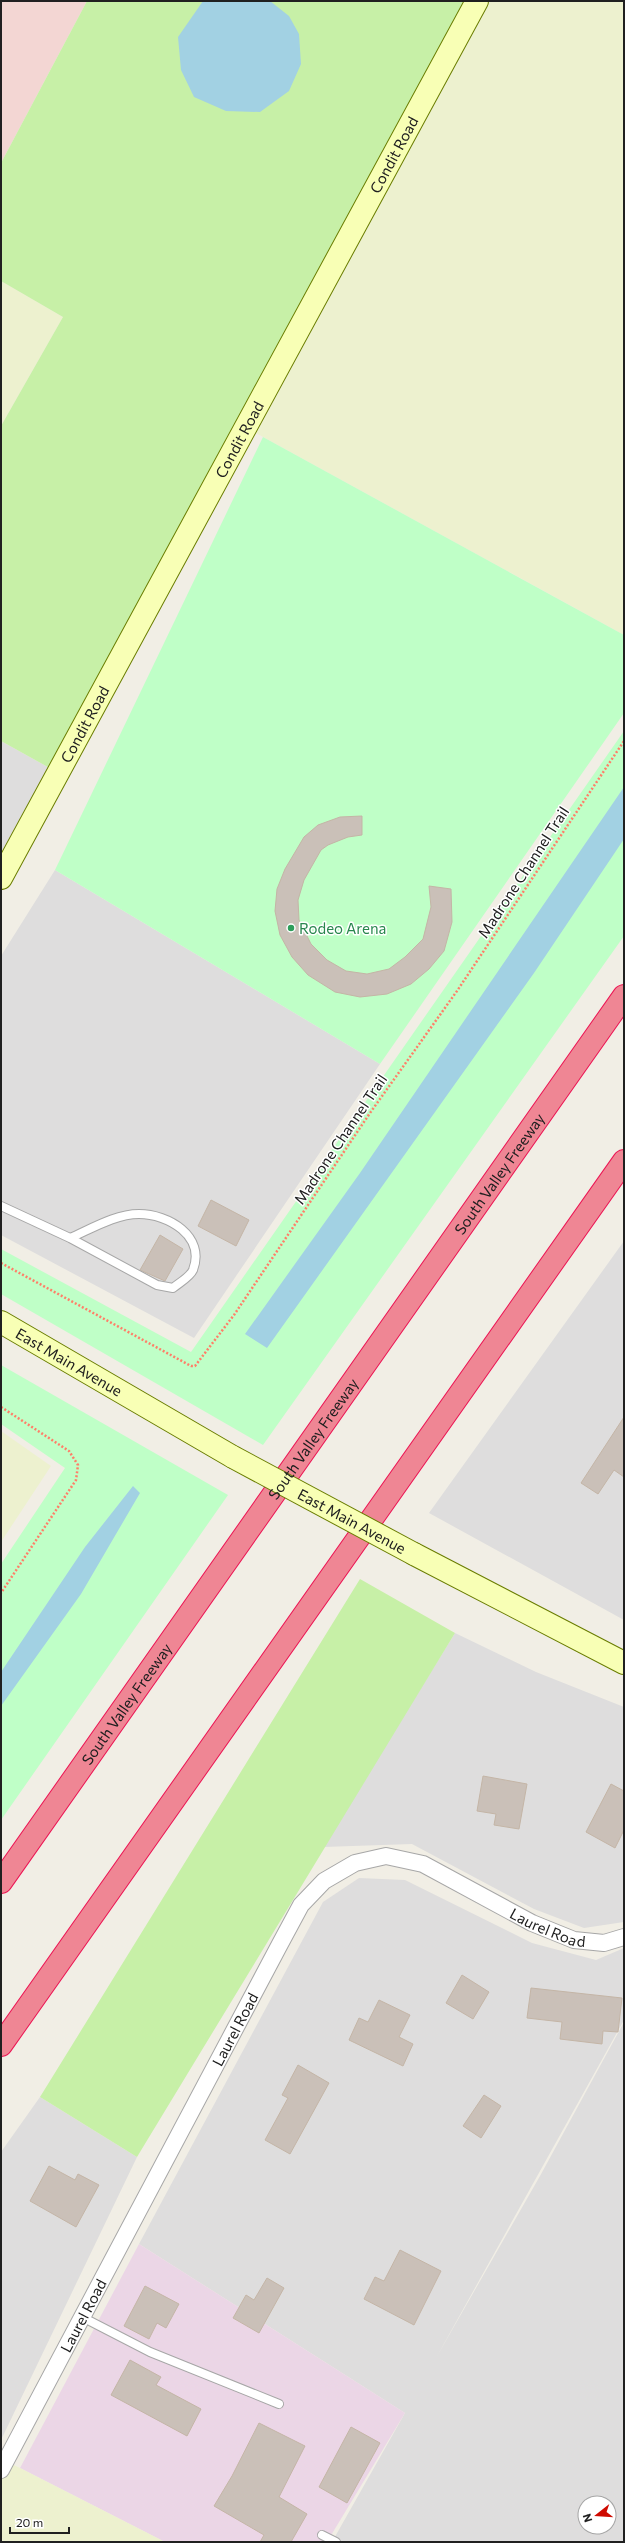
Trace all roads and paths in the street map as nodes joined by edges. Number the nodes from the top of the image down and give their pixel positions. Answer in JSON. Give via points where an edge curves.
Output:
{"nodes":[{"id":1,"x":477,"y":1,"type":"edge"},
{"id":2,"x":624,"y":741,"type":"edge"},
{"id":3,"x":1,"y":878,"type":"edge"},
{"id":4,"x":624,"y":996,"type":"edge"},
{"id":5,"x":624,"y":1160,"type":"edge"},
{"id":6,"x":1,"y":1206,"type":"edge"},
{"id":7,"x":70,"y":1238,"type":"junction"},
{"id":8,"x":1,"y":1263,"type":"edge"},
{"id":9,"x":1,"y":1322,"type":"edge"},
{"id":10,"x":1,"y":1407,"type":"edge"},
{"id":11,"x":1,"y":1593,"type":"edge"},
{"id":12,"x":624,"y":1663,"type":"edge"},
{"id":13,"x":1,"y":1882,"type":"edge"},
{"id":14,"x":624,"y":1937,"type":"edge"},
{"id":15,"x":1,"y":2046,"type":"edge"},
{"id":16,"x":82,"y":2317,"type":"junction"},
{"id":17,"x":279,"y":2404,"type":"dead end"},
{"id":18,"x":1,"y":2470,"type":"edge"},
{"id":19,"x":322,"y":2535,"type":"dead end"},
{"id":20,"x":336,"y":2542,"type":"edge"}],
"edges":[{"from":1,"to":3,"type":"street","name":"Condit Road"},
{"from":2,"to":8,"type":"path","name":"Madrone Channel Trail","via":[[475,965],[370,1113],[234,1315],[195,1366]]},
{"from":4,"to":13,"type":"highway","name":"South Valley Freeway"},
{"from":5,"to":15,"type":"highway"},
{"from":6,"to":7,"type":"lane"},
{"from":7,"to":7,"type":"lane","via":[[157,1285],[172,1288],[192,1271],[195,1259],[194,1242],[182,1228],[159,1217],[139,1214],[124,1216]]},
{"from":9,"to":12,"type":"street","name":"East Main Avenue","bridge":true,"via":[[233,1457]]},
{"from":10,"to":11,"type":"path","via":[[69,1451],[78,1465],[76,1480]]},
{"from":14,"to":16,"type":"street","name":"Laurel Road","via":[[604,1943],[574,1940],[532,1923],[423,1864],[386,1856],[355,1863],[324,1881],[301,1905]]},
{"from":16,"to":17,"type":"lane","via":[[150,2352]]},
{"from":16,"to":18,"type":"street","name":"Laurel Road"},
{"from":19,"to":20,"type":"lane"}]}
